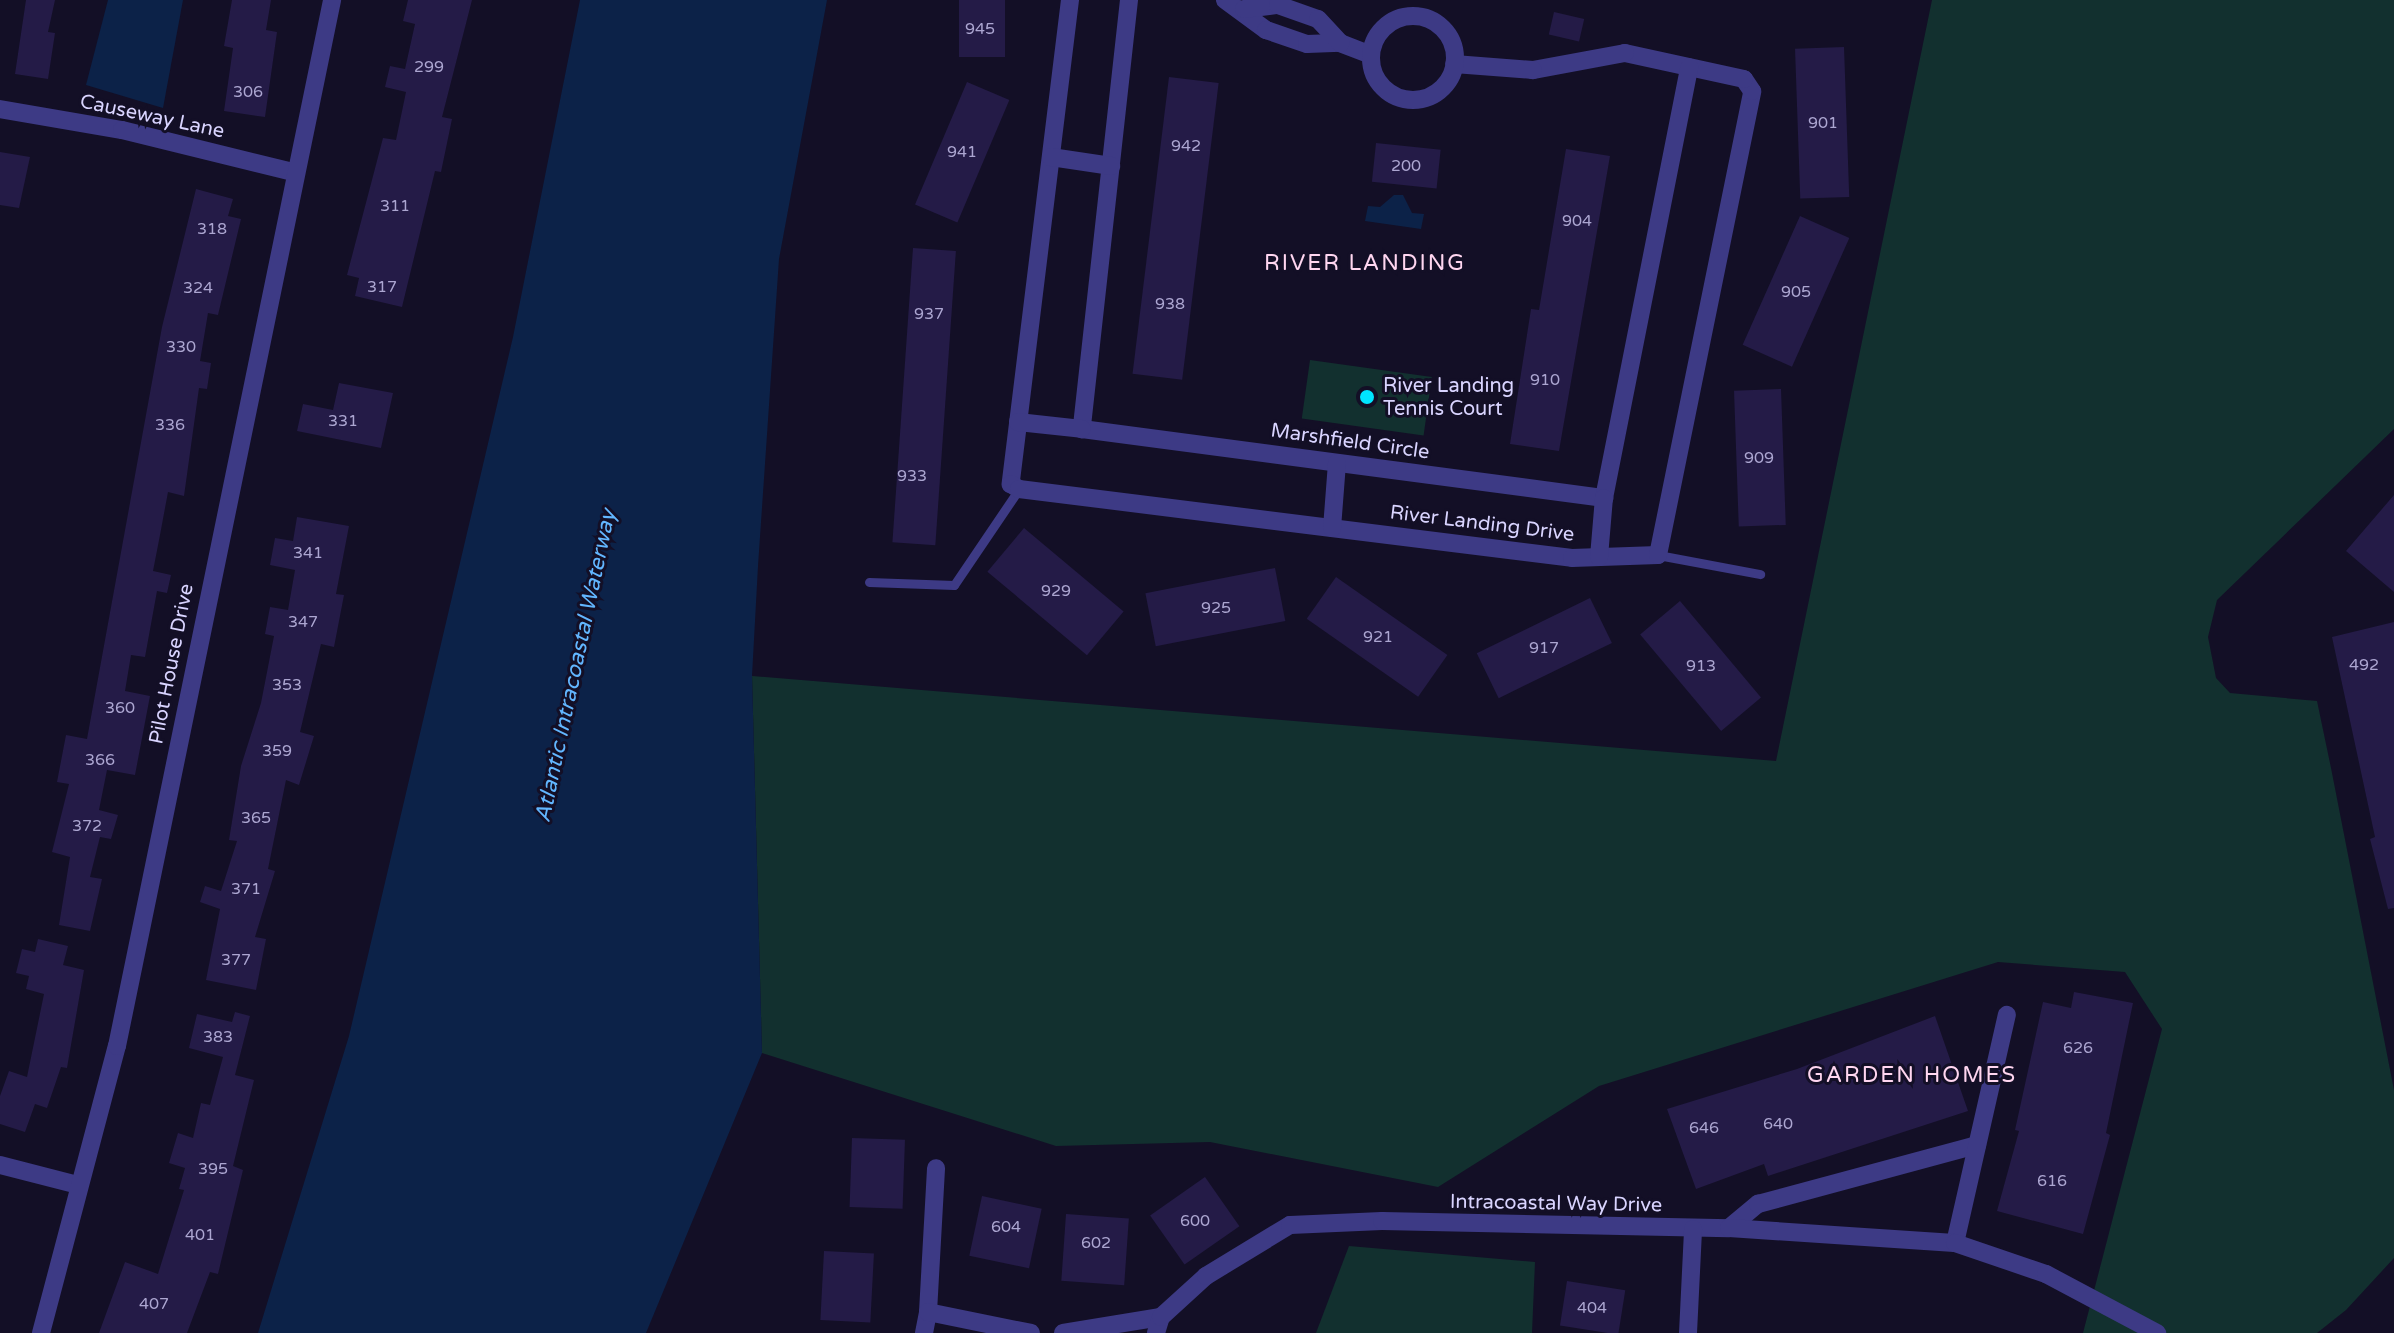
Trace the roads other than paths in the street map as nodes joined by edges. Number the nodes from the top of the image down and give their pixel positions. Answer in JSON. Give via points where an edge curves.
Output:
{"nodes":[{"id":1,"x":332,"y":0,"type":"edge"},
{"id":2,"x":1070,"y":0,"type":"edge"},
{"id":3,"x":1129,"y":0,"type":"edge"},
{"id":4,"x":1225,"y":0,"type":"edge"},
{"id":5,"x":1244,"y":9,"type":"junction"},
{"id":6,"x":1424,"y":9,"type":"edge"},
{"id":7,"x":1340,"y":43,"type":"junction"},
{"id":8,"x":1371,"y":55,"type":"junction"},
{"id":9,"x":1454,"y":64,"type":"junction"},
{"id":10,"x":1689,"y":67,"type":"junction"},
{"id":11,"x":0,"y":109,"type":"edge"},
{"id":12,"x":1051,"y":157,"type":"junction"},
{"id":13,"x":1111,"y":166,"type":"junction"},
{"id":14,"x":293,"y":172,"type":"junction"},
{"id":15,"x":1018,"y":422,"type":"junction"},
{"id":16,"x":1082,"y":429,"type":"junction"},
{"id":17,"x":1337,"y":463,"type":"junction"},
{"id":18,"x":1019,"y":489,"type":"junction"},
{"id":19,"x":1604,"y":498,"type":"junction"},
{"id":20,"x":1332,"y":528,"type":"junction"},
{"id":21,"x":1658,"y":555,"type":"junction"},
{"id":22,"x":1599,"y":557,"type":"junction"},
{"id":23,"x":1760,"y":574,"type":"dead end"},
{"id":24,"x":869,"y":582,"type":"dead end"},
{"id":25,"x":2007,"y":1015,"type":"dead end"},
{"id":26,"x":1977,"y":1145,"type":"junction"},
{"id":27,"x":0,"y":1165,"type":"edge"},
{"id":28,"x":936,"y":1168,"type":"dead end"},
{"id":29,"x":78,"y":1185,"type":"junction"},
{"id":30,"x":1729,"y":1228,"type":"junction"},
{"id":31,"x":1693,"y":1229,"type":"junction"},
{"id":32,"x":1955,"y":1243,"type":"junction"},
{"id":33,"x":928,"y":1312,"type":"junction"},
{"id":34,"x":1159,"y":1325,"type":"edge"},
{"id":35,"x":41,"y":1333,"type":"edge"},
{"id":36,"x":924,"y":1333,"type":"edge"},
{"id":37,"x":1031,"y":1333,"type":"edge"},
{"id":38,"x":1063,"y":1333,"type":"edge"},
{"id":39,"x":1688,"y":1333,"type":"edge"},
{"id":40,"x":2157,"y":1333,"type":"edge"}],
"edges":[{"from":1,"to":14,"type":"street","name":"Pilot House Drive"},
{"from":2,"to":12,"type":"street"},
{"from":3,"to":13,"type":"street"},
{"from":4,"to":5,"type":"street"},
{"from":5,"to":7,"type":"street","via":[[1266,30],[1307,44]]},
{"from":5,"to":7,"type":"street","via":[[1278,5],[1318,19]]},
{"from":6,"to":8,"type":"street","via":[[1388,24]]},
{"from":6,"to":9,"type":"street","via":[[1451,40]]},
{"from":7,"to":8,"type":"street"},
{"from":8,"to":9,"type":"street","via":[[1376,79],[1403,99],[1436,93]]},
{"from":9,"to":10,"type":"street","via":[[1533,70],[1625,53]]},
{"from":10,"to":19,"type":"street"},
{"from":10,"to":21,"type":"street","via":[[1744,79],[1752,91]]},
{"from":11,"to":14,"type":"street","name":"Causeway Lane","via":[[122,130]]},
{"from":12,"to":13,"type":"street"},
{"from":12,"to":15,"type":"street"},
{"from":13,"to":16,"type":"street"},
{"from":14,"to":29,"type":"street","name":"Pilot House Drive","via":[[117,1046]]},
{"from":15,"to":16,"type":"street","name":"Marshfield Circle"},
{"from":15,"to":18,"type":"street","via":[[1011,484]]},
{"from":16,"to":17,"type":"street","name":"Marshfield Circle"},
{"from":17,"to":19,"type":"street","name":"Marshfield Circle"},
{"from":17,"to":20,"type":"street"},
{"from":18,"to":20,"type":"street","name":"River Landing Drive"},
{"from":18,"to":24,"type":"lane","via":[[954,585]]},
{"from":19,"to":22,"type":"street"},
{"from":20,"to":22,"type":"street","name":"River Landing Drive"},
{"from":21,"to":22,"type":"street","name":"River Landing Drive"},
{"from":21,"to":23,"type":"lane"},
{"from":25,"to":26,"type":"street"},
{"from":26,"to":30,"type":"street","via":[[1758,1204]]},
{"from":26,"to":32,"type":"street"},
{"from":27,"to":29,"type":"street"},
{"from":28,"to":33,"type":"street"},
{"from":29,"to":35,"type":"street","name":"Pilot House Drive"},
{"from":30,"to":31,"type":"street","name":"Intracoastal Way Drive"},
{"from":30,"to":32,"type":"street","name":"Intracoastal Way Drive"},
{"from":31,"to":34,"type":"street","name":"Intracoastal Way Drive","via":[[1382,1221],[1290,1225],[1206,1276]]},
{"from":31,"to":39,"type":"street"},
{"from":32,"to":40,"type":"street","name":"Intracoastal Way Drive","via":[[2046,1274]]},
{"from":33,"to":36,"type":"street"},
{"from":33,"to":37,"type":"street"},
{"from":34,"to":38,"type":"street"}]}
